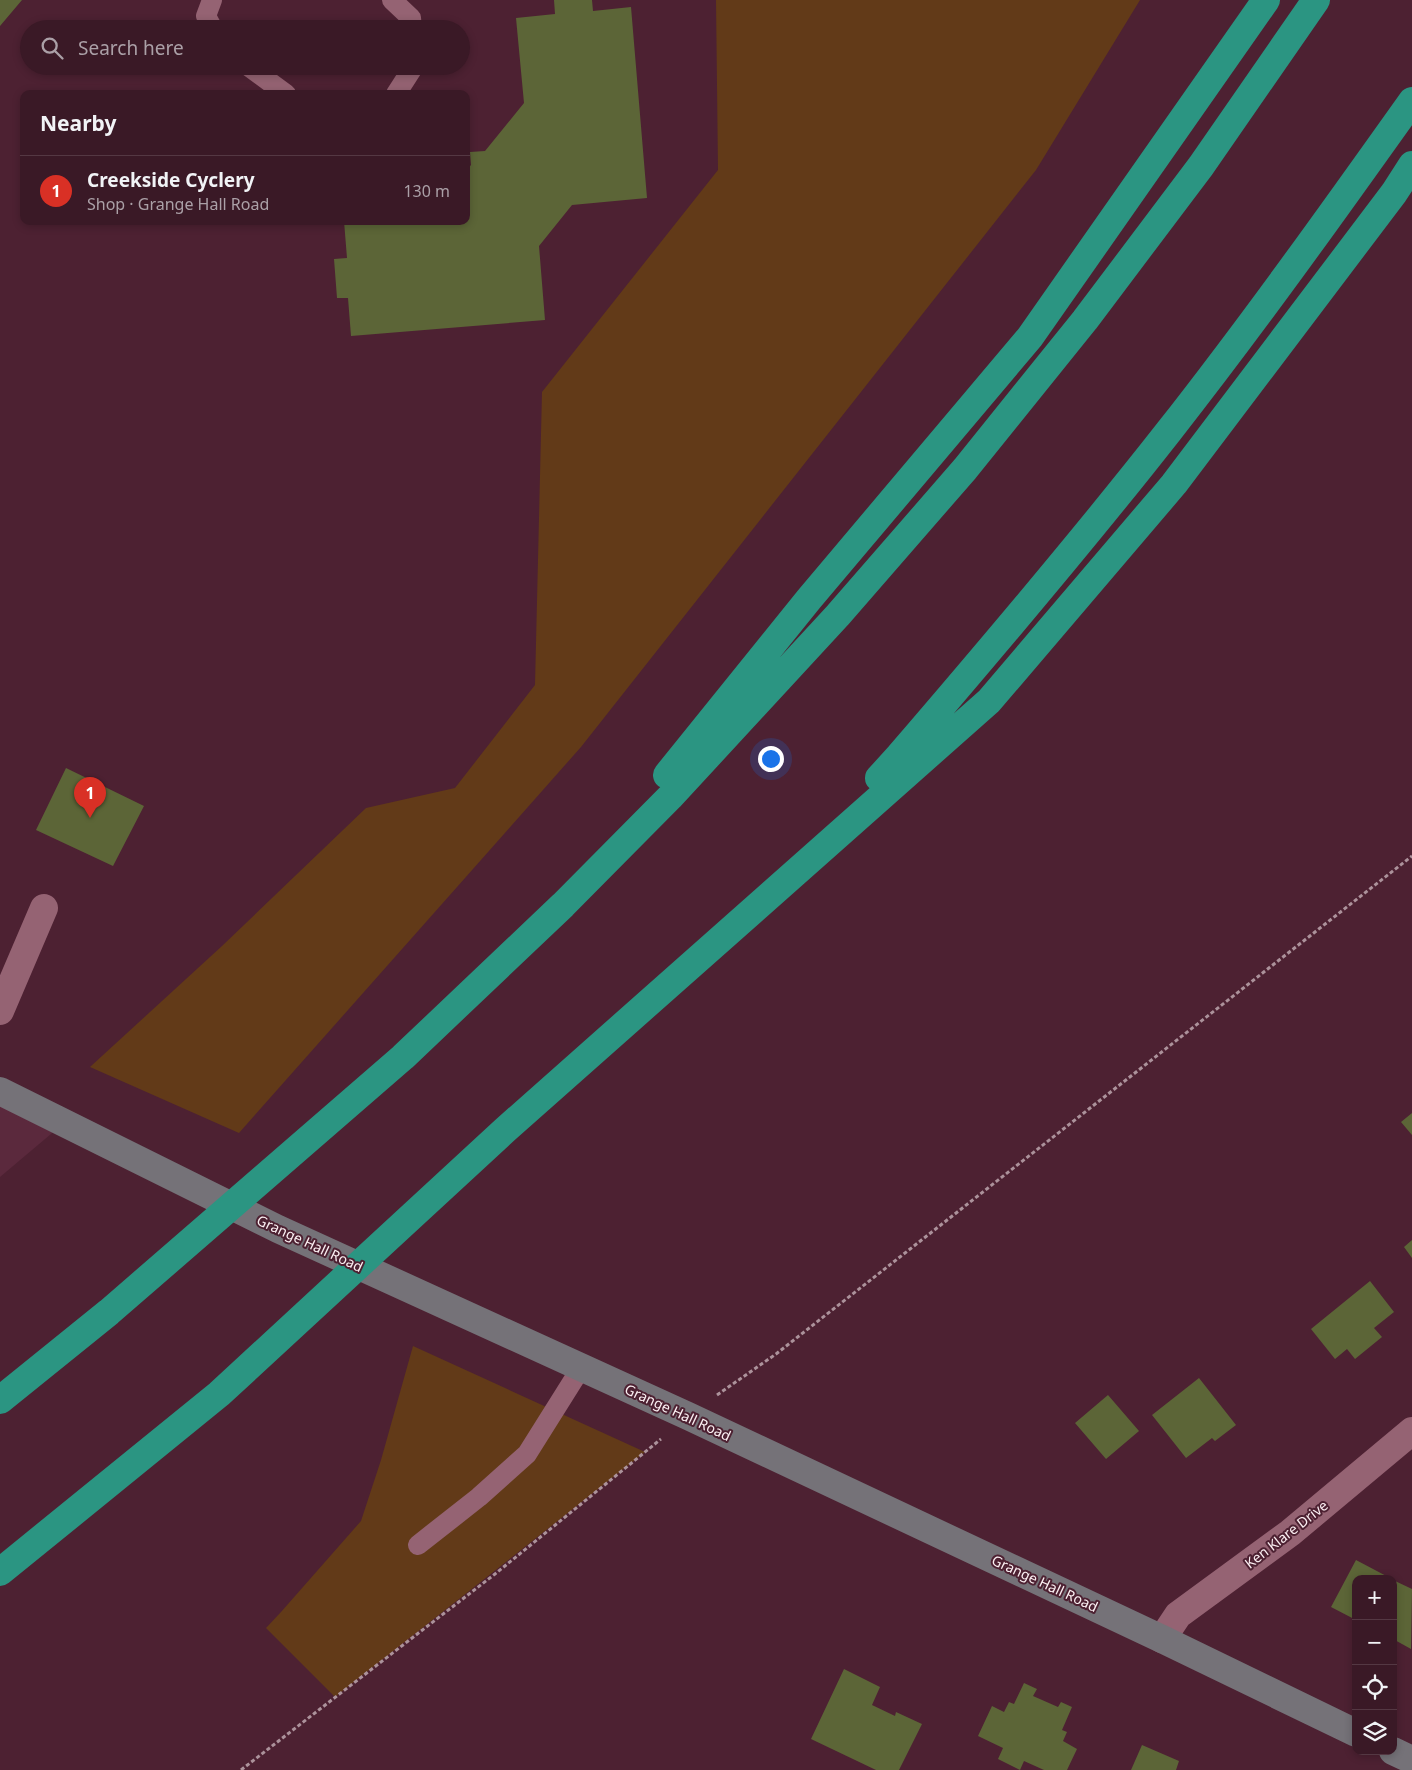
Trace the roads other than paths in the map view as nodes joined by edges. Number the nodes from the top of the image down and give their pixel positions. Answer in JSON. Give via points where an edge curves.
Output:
{"nodes":[{"id":1,"x":212,"y":0,"type":"edge"},
{"id":2,"x":392,"y":0,"type":"edge"},
{"id":3,"x":1266,"y":0,"type":"edge"},
{"id":4,"x":1316,"y":0,"type":"edge"},
{"id":5,"x":208,"y":20,"type":"edge"},
{"id":6,"x":411,"y":20,"type":"edge"},
{"id":7,"x":260,"y":75,"type":"edge"},
{"id":8,"x":408,"y":75,"type":"edge"},
{"id":9,"x":281,"y":90,"type":"edge"},
{"id":10,"x":399,"y":90,"type":"edge"},
{"id":11,"x":1412,"y":101,"type":"edge"},
{"id":12,"x":1412,"y":165,"type":"edge"},
{"id":13,"x":563,"y":905,"type":"junction"},
{"id":14,"x":44,"y":908,"type":"dead end"},
{"id":15,"x":700,"y":958,"type":"junction"},
{"id":16,"x":0,"y":1011,"type":"edge"},
{"id":17,"x":0,"y":1091,"type":"edge"},
{"id":18,"x":581,"y":1368,"type":"junction"},
{"id":19,"x":0,"y":1400,"type":"edge"},
{"id":20,"x":1412,"y":1431,"type":"edge"},
{"id":21,"x":418,"y":1545,"type":"dead end"},
{"id":22,"x":0,"y":1572,"type":"edge"},
{"id":23,"x":1162,"y":1638,"type":"junction"},
{"id":24,"x":1352,"y":1731,"type":"edge"},
{"id":25,"x":1397,"y":1753,"type":"edge"},
{"id":26,"x":1412,"y":1760,"type":"edge"}],
"edges":[{"from":1,"to":5,"type":"lane","via":[[206,16]]},
{"from":2,"to":6,"type":"lane"},
{"from":3,"to":13,"type":"highway","via":[[1030,336],[809,599]]},
{"from":4,"to":13,"type":"highway","via":[[1201,166],[1085,320],[965,469],[838,615],[670,797]]},
{"from":7,"to":9,"type":"lane"},
{"from":8,"to":10,"type":"lane"},
{"from":11,"to":15,"type":"highway","via":[[1304,253],[1169,431],[1023,612],[899,756],[782,879]]},
{"from":12,"to":15,"type":"highway","via":[[1174,484],[989,701]]},
{"from":13,"to":19,"type":"highway","via":[[402,1057],[108,1312]]},
{"from":14,"to":16,"type":"street"},
{"from":15,"to":22,"type":"highway","via":[[505,1130],[219,1394]]},
{"from":17,"to":18,"type":"main road","name":"Grange Hall Road","via":[[278,1229]]},
{"from":18,"to":21,"type":"lane","via":[[527,1454]]},
{"from":18,"to":23,"type":"main road","name":"Grange Hall Road"},
{"from":20,"to":23,"type":"street","name":"Ken Klare Drive","via":[[1290,1533],[1178,1615]]},
{"from":23,"to":24,"type":"main road","name":"Grange Hall Road"},
{"from":25,"to":26,"type":"main road"}]}
